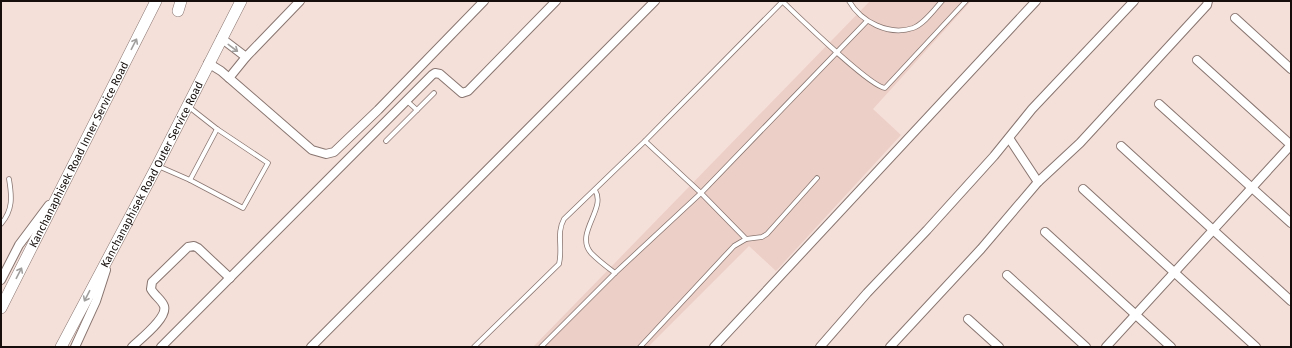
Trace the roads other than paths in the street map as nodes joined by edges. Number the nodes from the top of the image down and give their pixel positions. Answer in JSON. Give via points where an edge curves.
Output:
{"nodes":[{"id":1,"x":156,"y":1,"type":"edge"},
{"id":2,"x":240,"y":1,"type":"edge"},
{"id":3,"x":300,"y":1,"type":"edge"},
{"id":4,"x":484,"y":1,"type":"edge"},
{"id":5,"x":556,"y":1,"type":"edge"},
{"id":6,"x":655,"y":1,"type":"edge"},
{"id":7,"x":782,"y":1,"type":"edge"},
{"id":8,"x":849,"y":1,"type":"edge"},
{"id":9,"x":942,"y":1,"type":"edge"},
{"id":10,"x":966,"y":1,"type":"edge"},
{"id":11,"x":1036,"y":1,"type":"edge"},
{"id":12,"x":1134,"y":1,"type":"edge"},
{"id":13,"x":1208,"y":1,"type":"edge"},
{"id":14,"x":1234,"y":18,"type":"dead end"},
{"id":15,"x":867,"y":21,"type":"junction"},
{"id":16,"x":221,"y":38,"type":"junction"},
{"id":17,"x":837,"y":52,"type":"junction"},
{"id":18,"x":246,"y":57,"type":"junction"},
{"id":19,"x":1197,"y":60,"type":"dead end"},
{"id":20,"x":208,"y":63,"type":"junction"},
{"id":21,"x":1291,"y":69,"type":"edge"},
{"id":22,"x":229,"y":78,"type":"junction"},
{"id":23,"x":434,"y":93,"type":"dead end"},
{"id":24,"x":407,"y":100,"type":"junction"},
{"id":25,"x":1159,"y":104,"type":"dead end"},
{"id":26,"x":186,"y":105,"type":"junction"},
{"id":27,"x":417,"y":110,"type":"junction"},
{"id":28,"x":217,"y":129,"type":"junction"},
{"id":29,"x":1009,"y":138,"type":"junction"},
{"id":30,"x":645,"y":141,"type":"junction"},
{"id":31,"x":386,"y":142,"type":"dead end"},
{"id":32,"x":1291,"y":145,"type":"edge"},
{"id":33,"x":1121,"y":146,"type":"dead end"},
{"id":34,"x":157,"y":166,"type":"junction"},
{"id":35,"x":817,"y":178,"type":"dead end"},
{"id":36,"x":9,"y":179,"type":"dead end"},
{"id":37,"x":190,"y":180,"type":"junction"},
{"id":38,"x":1038,"y":182,"type":"junction"},
{"id":39,"x":1252,"y":188,"type":"junction"},
{"id":40,"x":1083,"y":189,"type":"dead end"},
{"id":41,"x":595,"y":190,"type":"junction"},
{"id":42,"x":60,"y":192,"type":"junction"},
{"id":43,"x":701,"y":193,"type":"junction"},
{"id":44,"x":1,"y":224,"type":"edge"},
{"id":45,"x":1291,"y":224,"type":"edge"},
{"id":46,"x":1213,"y":230,"type":"junction"},
{"id":47,"x":1045,"y":232,"type":"dead end"},
{"id":48,"x":746,"y":239,"type":"junction"},
{"id":49,"x":112,"y":248,"type":"junction"},
{"id":50,"x":1175,"y":272,"type":"junction"},
{"id":51,"x":615,"y":273,"type":"junction"},
{"id":52,"x":1007,"y":275,"type":"dead end"},
{"id":53,"x":230,"y":278,"type":"junction"},
{"id":54,"x":1,"y":280,"type":"edge"},
{"id":55,"x":1291,"y":301,"type":"edge"},
{"id":56,"x":1,"y":308,"type":"edge"},
{"id":57,"x":1136,"y":314,"type":"junction"},
{"id":58,"x":968,"y":319,"type":"dead end"},
{"id":59,"x":61,"y":347,"type":"edge"},
{"id":60,"x":75,"y":347,"type":"edge"},
{"id":61,"x":132,"y":347,"type":"edge"},
{"id":62,"x":161,"y":347,"type":"edge"},
{"id":63,"x":311,"y":347,"type":"edge"},
{"id":64,"x":474,"y":347,"type":"edge"},
{"id":65,"x":541,"y":347,"type":"edge"},
{"id":66,"x":640,"y":347,"type":"edge"},
{"id":67,"x":714,"y":347,"type":"edge"},
{"id":68,"x":820,"y":347,"type":"edge"},
{"id":69,"x":890,"y":347,"type":"edge"},
{"id":70,"x":999,"y":347,"type":"edge"},
{"id":71,"x":1086,"y":347,"type":"edge"},
{"id":72,"x":1106,"y":347,"type":"edge"},
{"id":73,"x":1171,"y":347,"type":"edge"},
{"id":74,"x":1256,"y":347,"type":"edge"}],
"edges":[{"from":42,"to":1,"type":"main road","name":"Kanchanaphisek Road Inner Service Road","one_way":true},
{"from":2,"to":16,"type":"main road","name":"Kanchanaphisek Road Outer Service Road"},
{"from":3,"to":18,"type":"street"},
{"from":4,"to":22,"type":"street","via":[[334,152],[326,154],[312,150]]},
{"from":5,"to":24,"type":"street","via":[[468,91],[462,93],[440,74],[435,73]]},
{"from":6,"to":63,"type":"street"},
{"from":7,"to":17,"type":"lane"},
{"from":7,"to":30,"type":"lane"},
{"from":8,"to":15,"type":"lane"},
{"from":9,"to":15,"type":"lane","via":[[921,24],[913,28],[887,29]]},
{"from":10,"to":17,"type":"lane","via":[[885,88],[875,84]]},
{"from":11,"to":67,"type":"street"},
{"from":12,"to":29,"type":"street","via":[[1032,109]]},
{"from":13,"to":38,"type":"street","via":[[1080,143]]},
{"from":14,"to":21,"type":"street"},
{"from":15,"to":17,"type":"lane"},
{"from":16,"to":18,"type":"street","one_way":true},
{"from":16,"to":20,"type":"main road","name":"Kanchanaphisek Road Outer Service Road"},
{"from":17,"to":43,"type":"lane"},
{"from":18,"to":22,"type":"street"},
{"from":19,"to":32,"type":"street"},
{"from":20,"to":22,"type":"street"},
{"from":20,"to":26,"type":"main road","name":"Kanchanaphisek Road Outer Service Road"},
{"from":23,"to":27,"type":"lane"},
{"from":24,"to":27,"type":"lane"},
{"from":24,"to":53,"type":"street"},
{"from":25,"to":39,"type":"street"},
{"from":26,"to":28,"type":"lane"},
{"from":26,"to":34,"type":"main road","name":"Kanchanaphisek Road Outer Service Road"},
{"from":27,"to":31,"type":"lane"},
{"from":28,"to":37,"type":"lane"},
{"from":28,"to":37,"type":"lane","via":[[268,163],[243,208]]},
{"from":29,"to":38,"type":"street"},
{"from":29,"to":68,"type":"street"},
{"from":30,"to":41,"type":"lane"},
{"from":30,"to":43,"type":"lane"},
{"from":32,"to":39,"type":"street"},
{"from":33,"to":46,"type":"street"},
{"from":34,"to":37,"type":"lane"},
{"from":34,"to":49,"type":"main road","name":"Kanchanaphisek Road Outer Service Road"},
{"from":35,"to":48,"type":"lane","via":[[767,234]]},
{"from":36,"to":44,"type":"lane","via":[[12,198],[10,212]]},
{"from":38,"to":69,"type":"street","via":[[981,249]]},
{"from":39,"to":45,"type":"street"},
{"from":39,"to":46,"type":"street"},
{"from":40,"to":50,"type":"street"},
{"from":41,"to":51,"type":"lane","via":[[599,202],[589,225],[588,245],[590,252]]},
{"from":41,"to":64,"type":"lane","via":[[576,206],[562,223],[559,234],[559,264]]},
{"from":42,"to":54,"type":"street","via":[[26,235]]},
{"from":56,"to":42,"type":"main road","name":"Kanchanaphisek Road Inner Service Road","one_way":true},
{"from":43,"to":48,"type":"lane"},
{"from":43,"to":51,"type":"lane"},
{"from":46,"to":50,"type":"street"},
{"from":46,"to":55,"type":"street"},
{"from":47,"to":57,"type":"street"},
{"from":48,"to":66,"type":"lane","via":[[734,246]]},
{"from":49,"to":59,"type":"main road","name":"Kanchanaphisek Road Outer Service Road","one_way":true},
{"from":49,"to":60,"type":"street","via":[[96,301]]},
{"from":50,"to":57,"type":"street"},
{"from":50,"to":74,"type":"street"},
{"from":51,"to":65,"type":"lane"},
{"from":52,"to":71,"type":"street"},
{"from":53,"to":61,"type":"street","via":[[198,248],[188,247],[152,282],[151,289],[163,304],[164,313]]},
{"from":53,"to":62,"type":"street"},
{"from":57,"to":72,"type":"street"},
{"from":57,"to":73,"type":"street"},
{"from":58,"to":70,"type":"street"}]}
